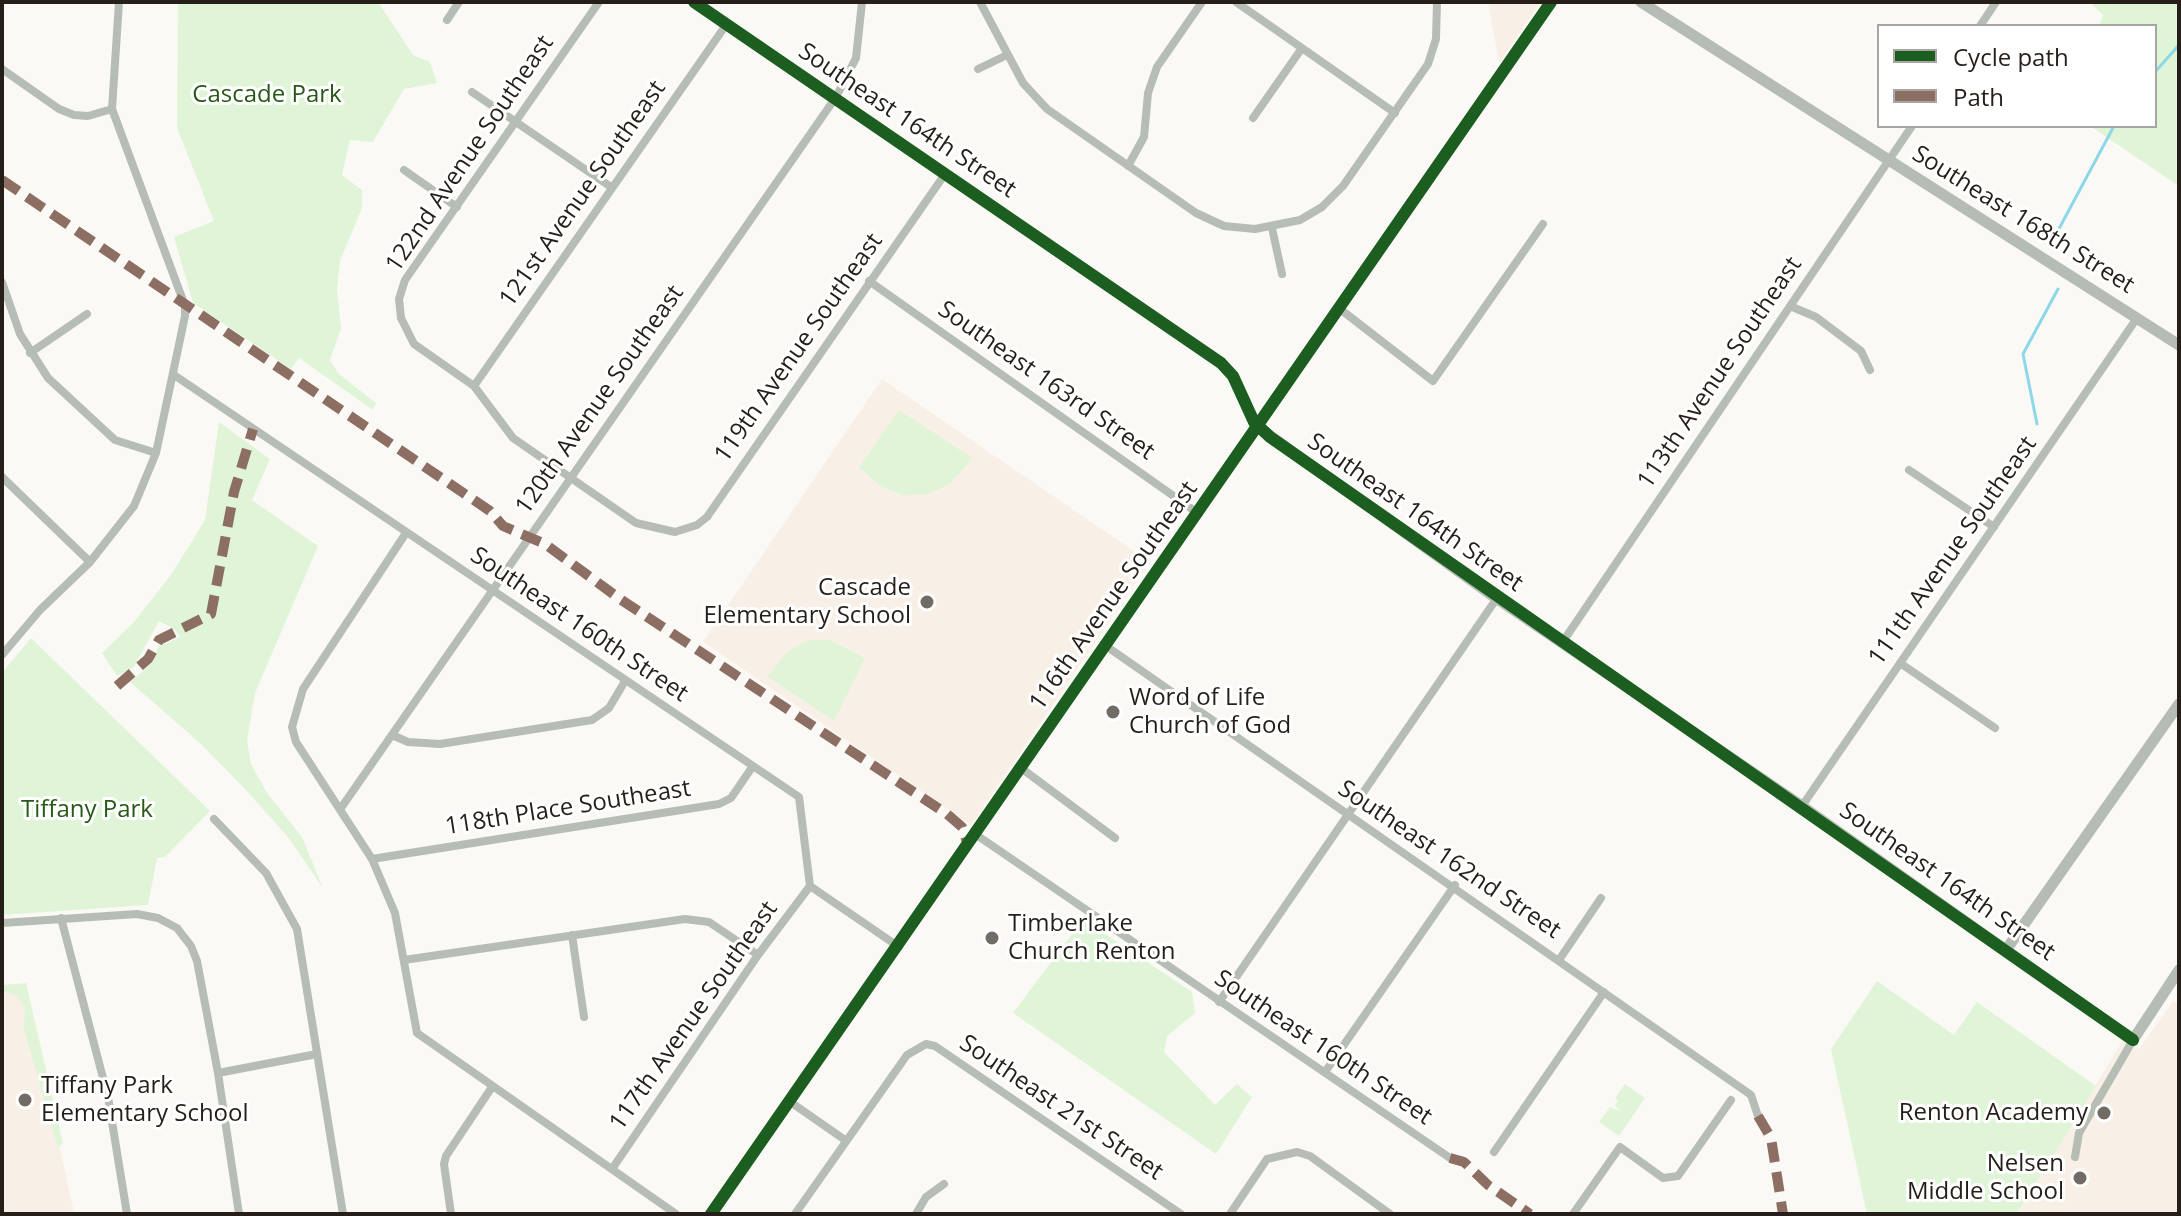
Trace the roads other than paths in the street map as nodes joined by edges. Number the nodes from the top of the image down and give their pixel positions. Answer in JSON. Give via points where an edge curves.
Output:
{"nodes":[{"id":1,"x":119,"y":2,"type":"edge"},
{"id":2,"x":459,"y":2,"type":"edge"},
{"id":3,"x":599,"y":2,"type":"edge"},
{"id":4,"x":694,"y":2,"type":"edge"},
{"id":5,"x":862,"y":2,"type":"edge"},
{"id":6,"x":980,"y":2,"type":"edge"},
{"id":7,"x":1202,"y":2,"type":"edge"},
{"id":8,"x":1236,"y":2,"type":"edge"},
{"id":9,"x":1437,"y":2,"type":"edge"},
{"id":10,"x":1551,"y":2,"type":"edge"},
{"id":11,"x":1641,"y":2,"type":"edge"},
{"id":12,"x":1996,"y":2,"type":"edge"},
{"id":13,"x":447,"y":20,"type":"dead end"},
{"id":14,"x":1981,"y":24,"type":"edge"},
{"id":15,"x":726,"y":25,"type":"junction"},
{"id":16,"x":1302,"y":48,"type":"junction"},
{"id":17,"x":1007,"y":55,"type":"junction"},
{"id":18,"x":2,"y":69,"type":"edge"},
{"id":19,"x":978,"y":69,"type":"dead end"},
{"id":20,"x":472,"y":92,"type":"dead end"},
{"id":21,"x":836,"y":97,"type":"junction"},
{"id":22,"x":112,"y":109,"type":"junction"},
{"id":23,"x":1395,"y":113,"type":"junction"},
{"id":24,"x":1253,"y":118,"type":"dead end"},
{"id":25,"x":515,"y":122,"type":"junction"},
{"id":26,"x":1911,"y":128,"type":"edge"},
{"id":27,"x":1888,"y":161,"type":"junction"},
{"id":28,"x":1128,"y":166,"type":"junction"},
{"id":29,"x":404,"y":170,"type":"dead end"},
{"id":30,"x":945,"y":174,"type":"junction"},
{"id":31,"x":611,"y":187,"type":"junction"},
{"id":32,"x":457,"y":207,"type":"junction"},
{"id":33,"x":1543,"y":224,"type":"dead end"},
{"id":34,"x":1272,"y":228,"type":"junction"},
{"id":35,"x":1282,"y":274,"type":"dead end"},
{"id":36,"x":869,"y":281,"type":"junction"},
{"id":37,"x":2,"y":282,"type":"edge"},
{"id":38,"x":6,"y":305,"type":"edge"},
{"id":39,"x":1790,"y":306,"type":"junction"},
{"id":40,"x":1340,"y":309,"type":"junction"},
{"id":41,"x":87,"y":314,"type":"dead end"},
{"id":42,"x":2137,"y":318,"type":"junction"},
{"id":43,"x":2179,"y":345,"type":"edge"},
{"id":44,"x":30,"y":353,"type":"junction"},
{"id":45,"x":1870,"y":370,"type":"dead end"},
{"id":46,"x":174,"y":375,"type":"junction"},
{"id":47,"x":474,"y":386,"type":"junction"},
{"id":48,"x":1258,"y":427,"type":"junction"},
{"id":49,"x":156,"y":453,"type":"junction"},
{"id":50,"x":1909,"y":470,"type":"dead end"},
{"id":51,"x":2,"y":477,"type":"edge"},
{"id":52,"x":569,"y":477,"type":"junction"},
{"id":53,"x":1199,"y":514,"type":"junction"},
{"id":54,"x":1994,"y":527,"type":"junction"},
{"id":55,"x":406,"y":533,"type":"junction"},
{"id":56,"x":90,"y":562,"type":"junction"},
{"id":57,"x":492,"y":591,"type":"junction"},
{"id":58,"x":1497,"y":598,"type":"junction"},
{"id":59,"x":1562,"y":643,"type":"junction"},
{"id":60,"x":1106,"y":646,"type":"junction"},
{"id":61,"x":2,"y":655,"type":"edge"},
{"id":62,"x":1900,"y":663,"type":"junction"},
{"id":63,"x":625,"y":681,"type":"junction"},
{"id":64,"x":2179,"y":704,"type":"edge"},
{"id":65,"x":1995,"y":728,"type":"dead end"},
{"id":66,"x":392,"y":735,"type":"junction"},
{"id":67,"x":753,"y":766,"type":"junction"},
{"id":68,"x":1021,"y":768,"type":"junction"},
{"id":69,"x":1802,"y":806,"type":"junction"},
{"id":70,"x":341,"y":808,"type":"junction"},
{"id":71,"x":1346,"y":814,"type":"junction"},
{"id":72,"x":214,"y":819,"type":"dead end"},
{"id":73,"x":975,"y":834,"type":"junction"},
{"id":74,"x":1115,"y":838,"type":"dead end"},
{"id":75,"x":372,"y":859,"type":"junction"},
{"id":76,"x":1455,"y":885,"type":"junction"},
{"id":77,"x":810,"y":886,"type":"junction"},
{"id":78,"x":1601,"y":898,"type":"dead end"},
{"id":79,"x":61,"y":918,"type":"junction"},
{"id":80,"x":2,"y":923,"type":"edge"},
{"id":81,"x":572,"y":935,"type":"junction"},
{"id":82,"x":899,"y":947,"type":"junction"},
{"id":83,"x":2006,"y":950,"type":"junction"},
{"id":84,"x":758,"y":955,"type":"junction"},
{"id":85,"x":404,"y":960,"type":"junction"},
{"id":86,"x":1559,"y":960,"type":"junction"},
{"id":87,"x":2179,"y":970,"type":"edge"},
{"id":88,"x":2174,"y":988,"type":"edge"},
{"id":89,"x":1604,"y":992,"type":"junction"},
{"id":90,"x":1219,"y":1002,"type":"junction"},
{"id":91,"x":584,"y":1017,"type":"dead end"},
{"id":92,"x":2133,"y":1040,"type":"junction"},
{"id":93,"x":317,"y":1054,"type":"junction"},
{"id":94,"x":1325,"y":1072,"type":"junction"},
{"id":95,"x":218,"y":1073,"type":"junction"},
{"id":96,"x":492,"y":1087,"type":"junction"},
{"id":97,"x":1731,"y":1100,"type":"dead end"},
{"id":98,"x":789,"y":1101,"type":"junction"},
{"id":99,"x":1758,"y":1116,"type":"dead end"},
{"id":100,"x":845,"y":1140,"type":"junction"},
{"id":101,"x":1494,"y":1152,"type":"dead end"},
{"id":102,"x":2075,"y":1157,"type":"dead end"},
{"id":103,"x":1450,"y":1158,"type":"dead end"},
{"id":104,"x":612,"y":1169,"type":"junction"},
{"id":105,"x":944,"y":1184,"type":"dead end"},
{"id":106,"x":127,"y":1214,"type":"edge"},
{"id":107,"x":239,"y":1214,"type":"edge"},
{"id":108,"x":343,"y":1214,"type":"edge"},
{"id":109,"x":451,"y":1214,"type":"edge"},
{"id":110,"x":676,"y":1214,"type":"edge"},
{"id":111,"x":711,"y":1214,"type":"edge"},
{"id":112,"x":795,"y":1214,"type":"edge"},
{"id":113,"x":916,"y":1214,"type":"edge"},
{"id":114,"x":1181,"y":1214,"type":"edge"},
{"id":115,"x":1230,"y":1214,"type":"edge"},
{"id":116,"x":1390,"y":1214,"type":"edge"},
{"id":117,"x":1573,"y":1214,"type":"edge"}],
"edges":[{"from":1,"to":22,"type":"street"},
{"from":2,"to":13,"type":"street"},
{"from":3,"to":25,"type":"street","name":"122nd Avenue Southeast"},
{"from":4,"to":15,"type":"street","name":"Southeast 164th Street"},
{"from":5,"to":21,"type":"street","name":"120th Avenue Southeast","via":[[856,58]]},
{"from":6,"to":17,"type":"street"},
{"from":7,"to":28,"type":"street","via":[[1153,76],[1144,137]]},
{"from":8,"to":16,"type":"street"},
{"from":9,"to":23,"type":"street","via":[[1436,39],[1428,64]]},
{"from":10,"to":40,"type":"street","name":"116th Avenue Southeast"},
{"from":11,"to":27,"type":"street","name":"Southeast 168th Street"},
{"from":12,"to":14,"type":"street"},
{"from":15,"to":21,"type":"street","name":"Southeast 164th Street"},
{"from":15,"to":31,"type":"street","name":"121st Avenue Southeast"},
{"from":16,"to":23,"type":"street"},
{"from":16,"to":24,"type":"street"},
{"from":17,"to":19,"type":"street"},
{"from":17,"to":28,"type":"street","via":[[1047,109]]},
{"from":18,"to":22,"type":"street","via":[[74,115]]},
{"from":20,"to":25,"type":"street"},
{"from":21,"to":30,"type":"street","name":"Southeast 164th Street"},
{"from":21,"to":52,"type":"street","name":"120th Avenue Southeast"},
{"from":22,"to":46,"type":"street","via":[[185,306]]},
{"from":23,"to":34,"type":"street","via":[[1331,200],[1300,220]]},
{"from":25,"to":31,"type":"street"},
{"from":25,"to":32,"type":"street","name":"122nd Avenue Southeast"},
{"from":26,"to":27,"type":"street","name":"113th Avenue Southeast"},
{"from":27,"to":39,"type":"street","name":"113th Avenue Southeast"},
{"from":27,"to":42,"type":"street","name":"Southeast 168th Street"},
{"from":28,"to":34,"type":"street","via":[[1209,220]]},
{"from":29,"to":32,"type":"street"},
{"from":30,"to":36,"type":"street","name":"119th Avenue Southeast"},
{"from":30,"to":48,"type":"street","name":"Southeast 164th Street","via":[[1221,363]]},
{"from":31,"to":47,"type":"street","name":"121st Avenue Southeast"},
{"from":32,"to":47,"type":"street","name":"122nd Avenue Southeast","via":[[405,280],[399,299],[414,344]]},
{"from":33,"to":40,"type":"street","via":[[1433,381]]},
{"from":34,"to":35,"type":"street"},
{"from":36,"to":52,"type":"street","name":"119th Avenue Southeast","via":[[697,525],[675,532],[636,523]]},
{"from":36,"to":53,"type":"street","name":"Southeast 163rd Street"},
{"from":37,"to":38,"type":"street"},
{"from":38,"to":44,"type":"street"},
{"from":39,"to":45,"type":"street","via":[[1816,317],[1861,351]]},
{"from":39,"to":59,"type":"street","name":"113th Avenue Southeast"},
{"from":40,"to":48,"type":"street","name":"116th Avenue Southeast"},
{"from":41,"to":44,"type":"street"},
{"from":42,"to":43,"type":"street","name":"Southeast 168th Street"},
{"from":42,"to":54,"type":"street","name":"111th Avenue Southeast"},
{"from":44,"to":49,"type":"street","via":[[64,397],[108,435]]},
{"from":46,"to":49,"type":"street"},
{"from":46,"to":55,"type":"street","name":"Southeast 160th Street"},
{"from":47,"to":52,"type":"street","via":[[513,438]]},
{"from":48,"to":53,"type":"street","name":"116th Avenue Southeast"},
{"from":48,"to":58,"type":"street","name":"Southeast 164th Street"},
{"from":49,"to":56,"type":"street","via":[[134,506]]},
{"from":50,"to":54,"type":"street"},
{"from":51,"to":56,"type":"street"},
{"from":52,"to":57,"type":"street","name":"120th Avenue Southeast"},
{"from":53,"to":60,"type":"street","name":"116th Avenue Southeast"},
{"from":54,"to":62,"type":"street","name":"111th Avenue Southeast"},
{"from":55,"to":57,"type":"street","name":"Southeast 160th Street"},
{"from":55,"to":70,"type":"street","via":[[303,689],[292,727],[303,756]]},
{"from":56,"to":61,"type":"street"},
{"from":57,"to":63,"type":"street","name":"Southeast 160th Street"},
{"from":57,"to":66,"type":"street","name":"120th Avenue Southeast"},
{"from":58,"to":59,"type":"street","name":"Southeast 164th Street"},
{"from":58,"to":71,"type":"street"},
{"from":59,"to":69,"type":"street","name":"Southeast 164th Street"},
{"from":60,"to":68,"type":"street","name":"116th Avenue Southeast"},
{"from":60,"to":71,"type":"street","name":"Southeast 162nd Street"},
{"from":62,"to":65,"type":"street"},
{"from":62,"to":69,"type":"street","name":"111th Avenue Southeast"},
{"from":63,"to":66,"type":"street","via":[[609,708],[592,720],[440,744]]},
{"from":63,"to":67,"type":"street","name":"Southeast 160th Street"},
{"from":64,"to":83,"type":"street"},
{"from":66,"to":70,"type":"street","name":"120th Avenue Southeast"},
{"from":67,"to":75,"type":"street","name":"118th Place Southeast","via":[[731,798],[719,804]]},
{"from":67,"to":77,"type":"street","name":"Southeast 160th Street","via":[[799,797]]},
{"from":68,"to":73,"type":"street","name":"116th Avenue Southeast"},
{"from":68,"to":74,"type":"street"},
{"from":69,"to":83,"type":"street","name":"Southeast 164th Street"},
{"from":70,"to":75,"type":"street"},
{"from":71,"to":76,"type":"street","name":"Southeast 162nd Street"},
{"from":71,"to":90,"type":"street"},
{"from":72,"to":93,"type":"street","via":[[260,865],[297,929]]},
{"from":73,"to":82,"type":"street","name":"116th Avenue Southeast"},
{"from":73,"to":90,"type":"street","name":"Southeast 160th Street"},
{"from":75,"to":85,"type":"street","via":[[395,913]]},
{"from":76,"to":86,"type":"street","name":"Southeast 162nd Street"},
{"from":76,"to":94,"type":"street"},
{"from":77,"to":82,"type":"street"},
{"from":77,"to":84,"type":"street","name":"117th Avenue Southeast"},
{"from":78,"to":86,"type":"street"},
{"from":79,"to":80,"type":"street"},
{"from":79,"to":95,"type":"street","via":[[137,914],[177,928],[197,961]]},
{"from":79,"to":106,"type":"street","via":[[108,1097]]},
{"from":81,"to":84,"type":"street","via":[[696,919]]},
{"from":81,"to":85,"type":"street"},
{"from":81,"to":91,"type":"street"},
{"from":82,"to":98,"type":"street","name":"116th Avenue Southeast"},
{"from":83,"to":92,"type":"street","name":"Southeast 164th Street"},
{"from":84,"to":104,"type":"street","name":"117th Avenue Southeast"},
{"from":85,"to":96,"type":"street","via":[[417,1033]]},
{"from":86,"to":89,"type":"street","name":"Southeast 162nd Street"},
{"from":87,"to":88,"type":"street"},
{"from":88,"to":92,"type":"street"},
{"from":89,"to":99,"type":"street","name":"Southeast 162nd Street","via":[[1751,1095]]},
{"from":89,"to":101,"type":"street"},
{"from":90,"to":94,"type":"street","name":"Southeast 160th Street"},
{"from":92,"to":102,"type":"street","via":[[2079,1133]]},
{"from":93,"to":95,"type":"street"},
{"from":93,"to":108,"type":"street"},
{"from":94,"to":103,"type":"street","name":"Southeast 160th Street"},
{"from":95,"to":107,"type":"street"},
{"from":96,"to":104,"type":"street"},
{"from":96,"to":109,"type":"street","via":[[450,1146],[444,1164]]},
{"from":97,"to":117,"type":"street","via":[[1678,1176],[1663,1178],[1620,1147]]},
{"from":98,"to":100,"type":"street"},
{"from":98,"to":111,"type":"street","name":"116th Avenue Southeast"},
{"from":100,"to":112,"type":"street"},
{"from":100,"to":114,"type":"street","name":"Southeast 21st Street","via":[[915,1048],[926,1044]]},
{"from":104,"to":110,"type":"street"},
{"from":105,"to":113,"type":"street","via":[[926,1197]]},
{"from":115,"to":116,"type":"street","via":[[1267,1159],[1281,1153],[1310,1156]]}]}
